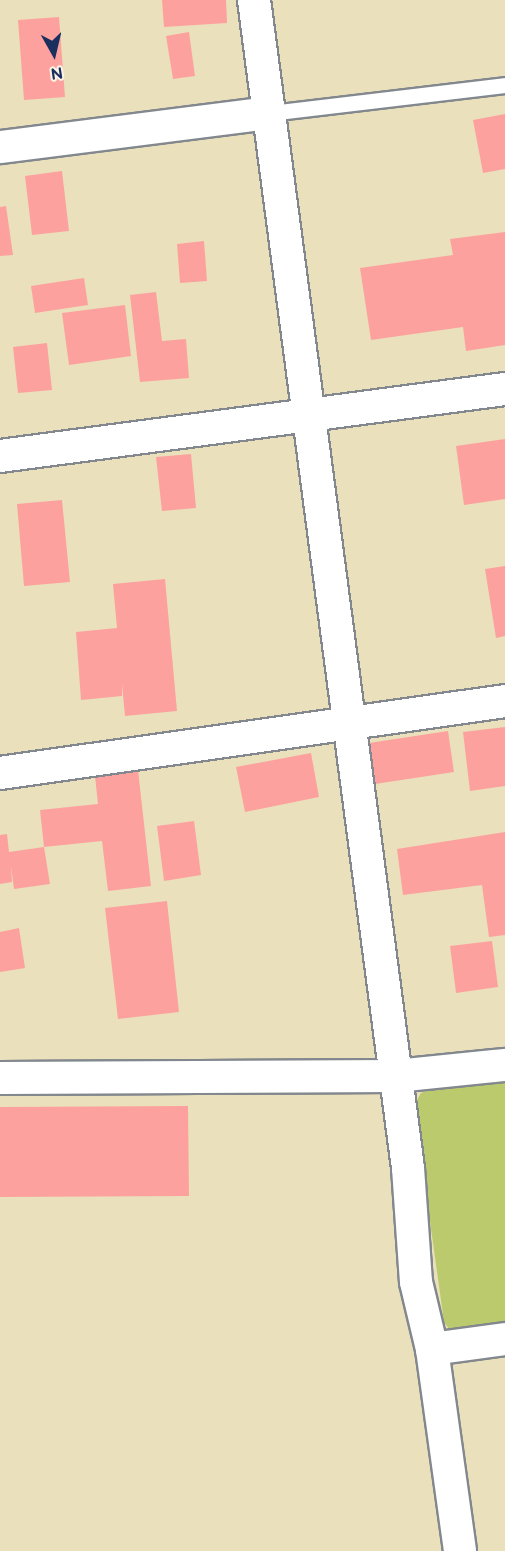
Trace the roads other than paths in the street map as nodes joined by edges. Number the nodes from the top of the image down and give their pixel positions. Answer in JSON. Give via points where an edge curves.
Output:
{"nodes":[{"id":1,"x":254,"y":0,"type":"edge"},
{"id":2,"x":505,"y":85,"type":"edge"},
{"id":3,"x":270,"y":113,"type":"junction"},
{"id":4,"x":0,"y":147,"type":"edge"},
{"id":5,"x":505,"y":389,"type":"edge"},
{"id":6,"x":309,"y":418,"type":"junction"},
{"id":7,"x":0,"y":456,"type":"edge"},
{"id":8,"x":505,"y":701,"type":"edge"},
{"id":9,"x":348,"y":722,"type":"junction"},
{"id":10,"x":0,"y":773,"type":"edge"},
{"id":11,"x":505,"y":1065,"type":"edge"},
{"id":12,"x":396,"y":1076,"type":"junction"},
{"id":13,"x":0,"y":1078,"type":"edge"},
{"id":14,"x":505,"y":1339,"type":"edge"},
{"id":15,"x":432,"y":1349,"type":"junction"},
{"id":16,"x":460,"y":1551,"type":"edge"}],
"edges":[{"from":1,"to":3,"type":"street"},
{"from":2,"to":3,"type":"lane"},
{"from":3,"to":4,"type":"street"},
{"from":3,"to":6,"type":"street"},
{"from":5,"to":6,"type":"street"},
{"from":6,"to":7,"type":"street"},
{"from":6,"to":9,"type":"street"},
{"from":8,"to":9,"type":"street"},
{"from":9,"to":10,"type":"street"},
{"from":9,"to":12,"type":"street"},
{"from":11,"to":12,"type":"street"},
{"from":12,"to":13,"type":"street"},
{"from":12,"to":15,"type":"street","via":[[412,1196],[416,1282]]},
{"from":14,"to":15,"type":"street"},
{"from":15,"to":16,"type":"street"}]}
